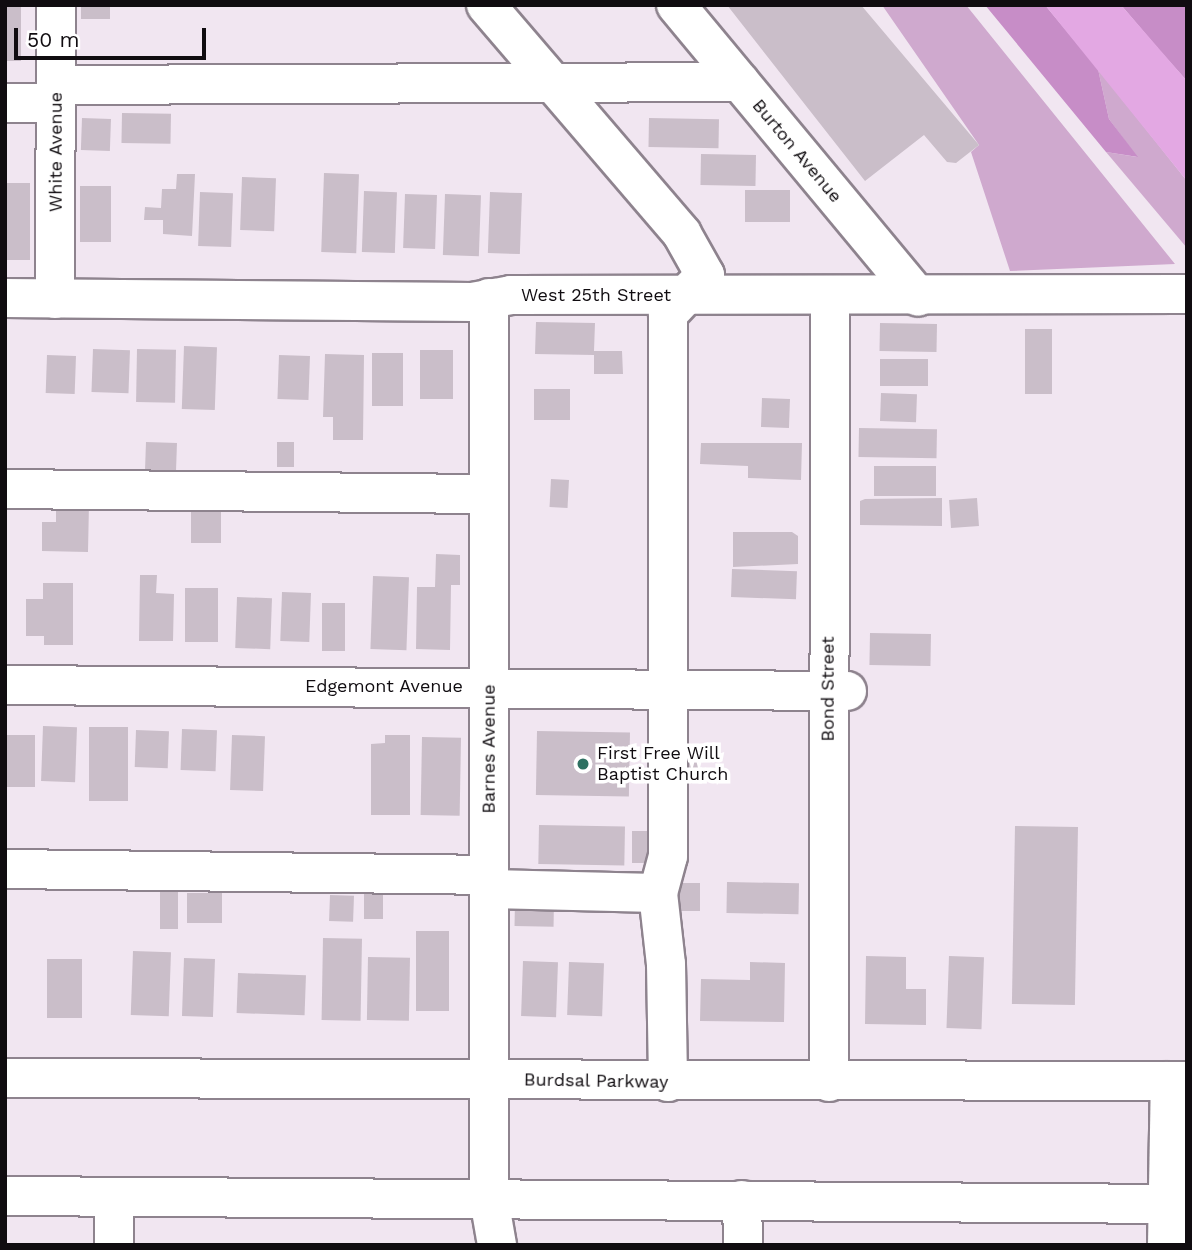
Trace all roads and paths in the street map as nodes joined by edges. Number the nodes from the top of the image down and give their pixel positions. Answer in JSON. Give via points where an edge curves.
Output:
{"nodes":[{"id":1,"x":56,"y":5,"type":"edge"},
{"id":2,"x":486,"y":5,"type":"edge"},
{"id":3,"x":676,"y":5,"type":"edge"},
{"id":4,"x":740,"y":82,"type":"junction"},
{"id":5,"x":553,"y":84,"type":"junction"},
{"id":6,"x":56,"y":94,"type":"junction"},
{"id":7,"x":5,"y":103,"type":"edge"},
{"id":8,"x":1187,"y":294,"type":"edge"},
{"id":9,"x":687,"y":296,"type":"junction"},
{"id":10,"x":830,"y":296,"type":"junction"},
{"id":11,"x":918,"y":297,"type":"junction"},
{"id":12,"x":5,"y":298,"type":"edge"},
{"id":13,"x":55,"y":299,"type":"junction"},
{"id":14,"x":489,"y":299,"type":"junction"},
{"id":15,"x":5,"y":489,"type":"edge"},
{"id":16,"x":489,"y":494,"type":"junction"},
{"id":17,"x":5,"y":685,"type":"edge"},
{"id":18,"x":489,"y":686,"type":"junction"},
{"id":19,"x":669,"y":688,"type":"junction"},
{"id":20,"x":837,"y":691,"type":"junction"},
{"id":21,"x":5,"y":869,"type":"edge"},
{"id":22,"x":489,"y":882,"type":"junction"},
{"id":23,"x":659,"y":893,"type":"junction"},
{"id":24,"x":5,"y":1078,"type":"edge"},
{"id":25,"x":489,"y":1080,"type":"junction"},
{"id":26,"x":1179,"y":1081,"type":"edge"},
{"id":27,"x":668,"y":1082,"type":"junction"},
{"id":28,"x":829,"y":1082,"type":"junction"},
{"id":29,"x":5,"y":1196,"type":"edge"},
{"id":30,"x":114,"y":1197,"type":"junction"},
{"id":31,"x":489,"y":1199,"type":"junction"},
{"id":32,"x":743,"y":1200,"type":"junction"},
{"id":33,"x":1179,"y":1204,"type":"edge"},
{"id":34,"x":114,"y":1245,"type":"edge"},
{"id":35,"x":497,"y":1245,"type":"edge"},
{"id":36,"x":743,"y":1245,"type":"edge"},
{"id":37,"x":1167,"y":1245,"type":"edge"}],
"edges":[{"from":1,"to":6,"type":"street","name":"White Avenue"},
{"from":2,"to":5,"type":"street"},
{"from":3,"to":4,"type":"street","name":"Burton Avenue"},
{"from":4,"to":5,"type":"street"},
{"from":4,"to":11,"type":"street","name":"Burton Avenue"},
{"from":5,"to":6,"type":"street"},
{"from":5,"to":9,"type":"street","via":[[682,234],[705,275]]},
{"from":6,"to":7,"type":"street"},
{"from":6,"to":13,"type":"street","name":"White Avenue"},
{"from":8,"to":11,"type":"street","name":"West 25th Street"},
{"from":9,"to":10,"type":"street","name":"West 25th Street"},
{"from":9,"to":14,"type":"street","name":"West 25th Street"},
{"from":9,"to":19,"type":"street","via":[[668,313]]},
{"from":10,"to":11,"type":"street","name":"West 25th Street"},
{"from":10,"to":20,"type":"street","name":"Bond Street"},
{"from":12,"to":13,"type":"street","name":"West 25th Street"},
{"from":13,"to":14,"type":"street","name":"West 25th Street"},
{"from":14,"to":16,"type":"street","name":"Barnes Avenue"},
{"from":15,"to":16,"type":"street"},
{"from":16,"to":18,"type":"street","name":"Barnes Avenue"},
{"from":17,"to":18,"type":"street","name":"Edgemont Avenue"},
{"from":18,"to":19,"type":"street","name":"Edgemont Avenue"},
{"from":18,"to":22,"type":"street","name":"Barnes Avenue"},
{"from":19,"to":20,"type":"street","name":"Edgemont Avenue"},
{"from":19,"to":23,"type":"street","via":[[668,856]]},
{"from":20,"to":28,"type":"street","name":"Bond Street"},
{"from":21,"to":22,"type":"street"},
{"from":22,"to":23,"type":"street"},
{"from":22,"to":25,"type":"street","name":"Barnes Avenue"},
{"from":23,"to":27,"type":"street","via":[[666,964]]},
{"from":24,"to":25,"type":"street","name":"Burdsal Parkway"},
{"from":25,"to":27,"type":"street","name":"Burdsal Parkway"},
{"from":25,"to":31,"type":"street","name":"Barnes Avenue"},
{"from":26,"to":28,"type":"street","name":"Burdsal Parkway"},
{"from":26,"to":33,"type":"street"},
{"from":27,"to":28,"type":"street","name":"Burdsal Parkway"},
{"from":29,"to":30,"type":"street"},
{"from":30,"to":31,"type":"street"},
{"from":30,"to":34,"type":"street"},
{"from":31,"to":32,"type":"street"},
{"from":31,"to":35,"type":"street","name":"Barnes Avenue"},
{"from":32,"to":33,"type":"street"},
{"from":32,"to":36,"type":"street"},
{"from":33,"to":37,"type":"street"}]}
